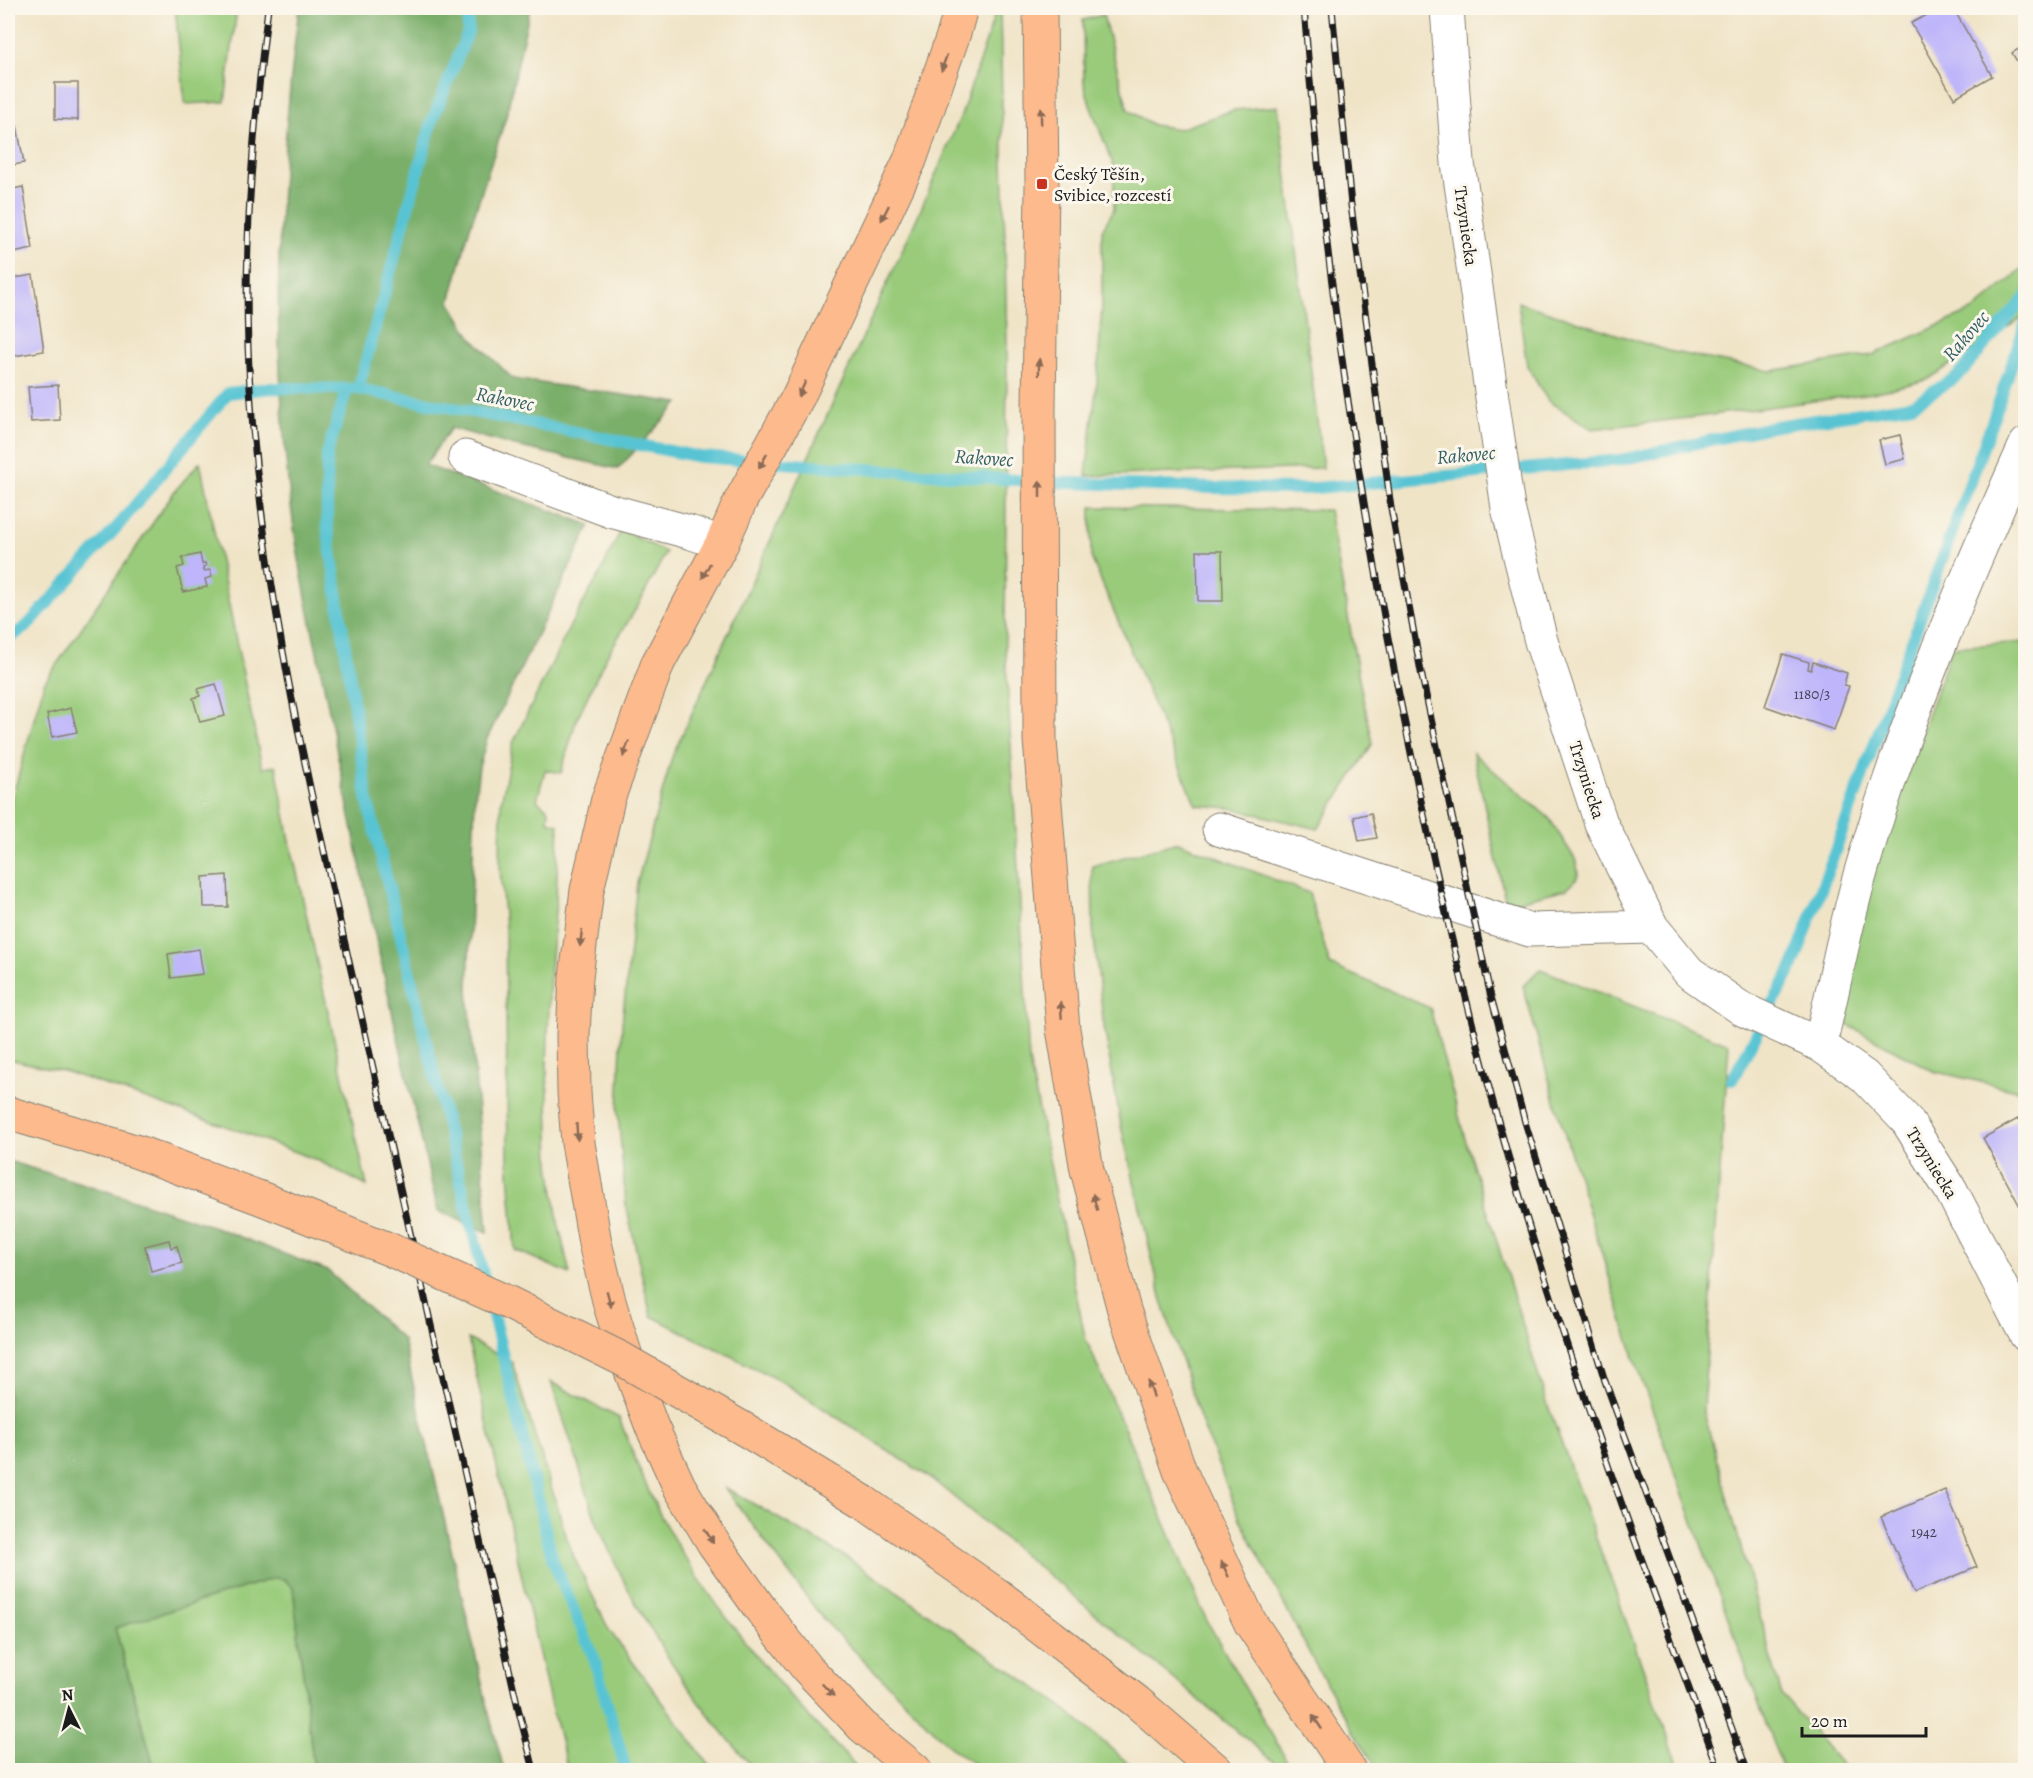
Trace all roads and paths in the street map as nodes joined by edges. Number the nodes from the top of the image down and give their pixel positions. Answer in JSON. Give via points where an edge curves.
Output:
{"nodes":[{"id":1,"x":961,"y":8,"type":"edge"},
{"id":2,"x":1040,"y":8,"type":"edge"},
{"id":3,"x":1447,"y":8,"type":"edge"},
{"id":4,"x":2025,"y":444,"type":"edge"},
{"id":5,"x":465,"y":457,"type":"dead end"},
{"id":6,"x":722,"y":543,"type":"junction"},
{"id":7,"x":1219,"y":830,"type":"dead end"},
{"id":8,"x":1652,"y":927,"type":"junction"},
{"id":9,"x":1806,"y":1038,"type":"junction"},
{"id":10,"x":8,"y":1113,"type":"edge"},
{"id":11,"x":2025,"y":1335,"type":"edge"},
{"id":12,"x":915,"y":1770,"type":"edge"},
{"id":13,"x":1216,"y":1770,"type":"edge"},
{"id":14,"x":1349,"y":1770,"type":"edge"}],
"edges":[{"from":1,"to":6,"type":"main road","one_way":true,"via":[[910,160],[785,423],[741,500]]},
{"from":14,"to":2,"type":"main road","one_way":true,"via":[[1250,1622],[1180,1471],[1124,1310],[1087,1170],[1063,1029],[1040,740]]},
{"from":3,"to":8,"type":"street","name":"Trzyniecka","via":[[1458,163],[1508,507],[1541,641],[1601,823]]},
{"from":4,"to":9,"type":"street","via":[[1950,617],[1886,794]]},
{"from":5,"to":6,"type":"street","via":[[610,511]]},
{"from":6,"to":12,"type":"main road","one_way":true,"via":[[657,663],[608,800],[586,890],[573,1035],[585,1192],[602,1274],[623,1346],[652,1427],[679,1486],[714,1544],[807,1668],[862,1726]]},
{"from":7,"to":8,"type":"street","via":[[1530,930]]},
{"from":8,"to":9,"type":"street","name":"Trzyniecka","via":[[1689,972],[1742,1009]]},
{"from":9,"to":11,"type":"street","name":"Trzyniecka","via":[[1864,1076],[1907,1121],[1951,1190]]},
{"from":10,"to":13,"type":"main road","bridge":true,"via":[[138,1152],[391,1250],[622,1359],[864,1502],[1008,1603],[1137,1702]]}]}
